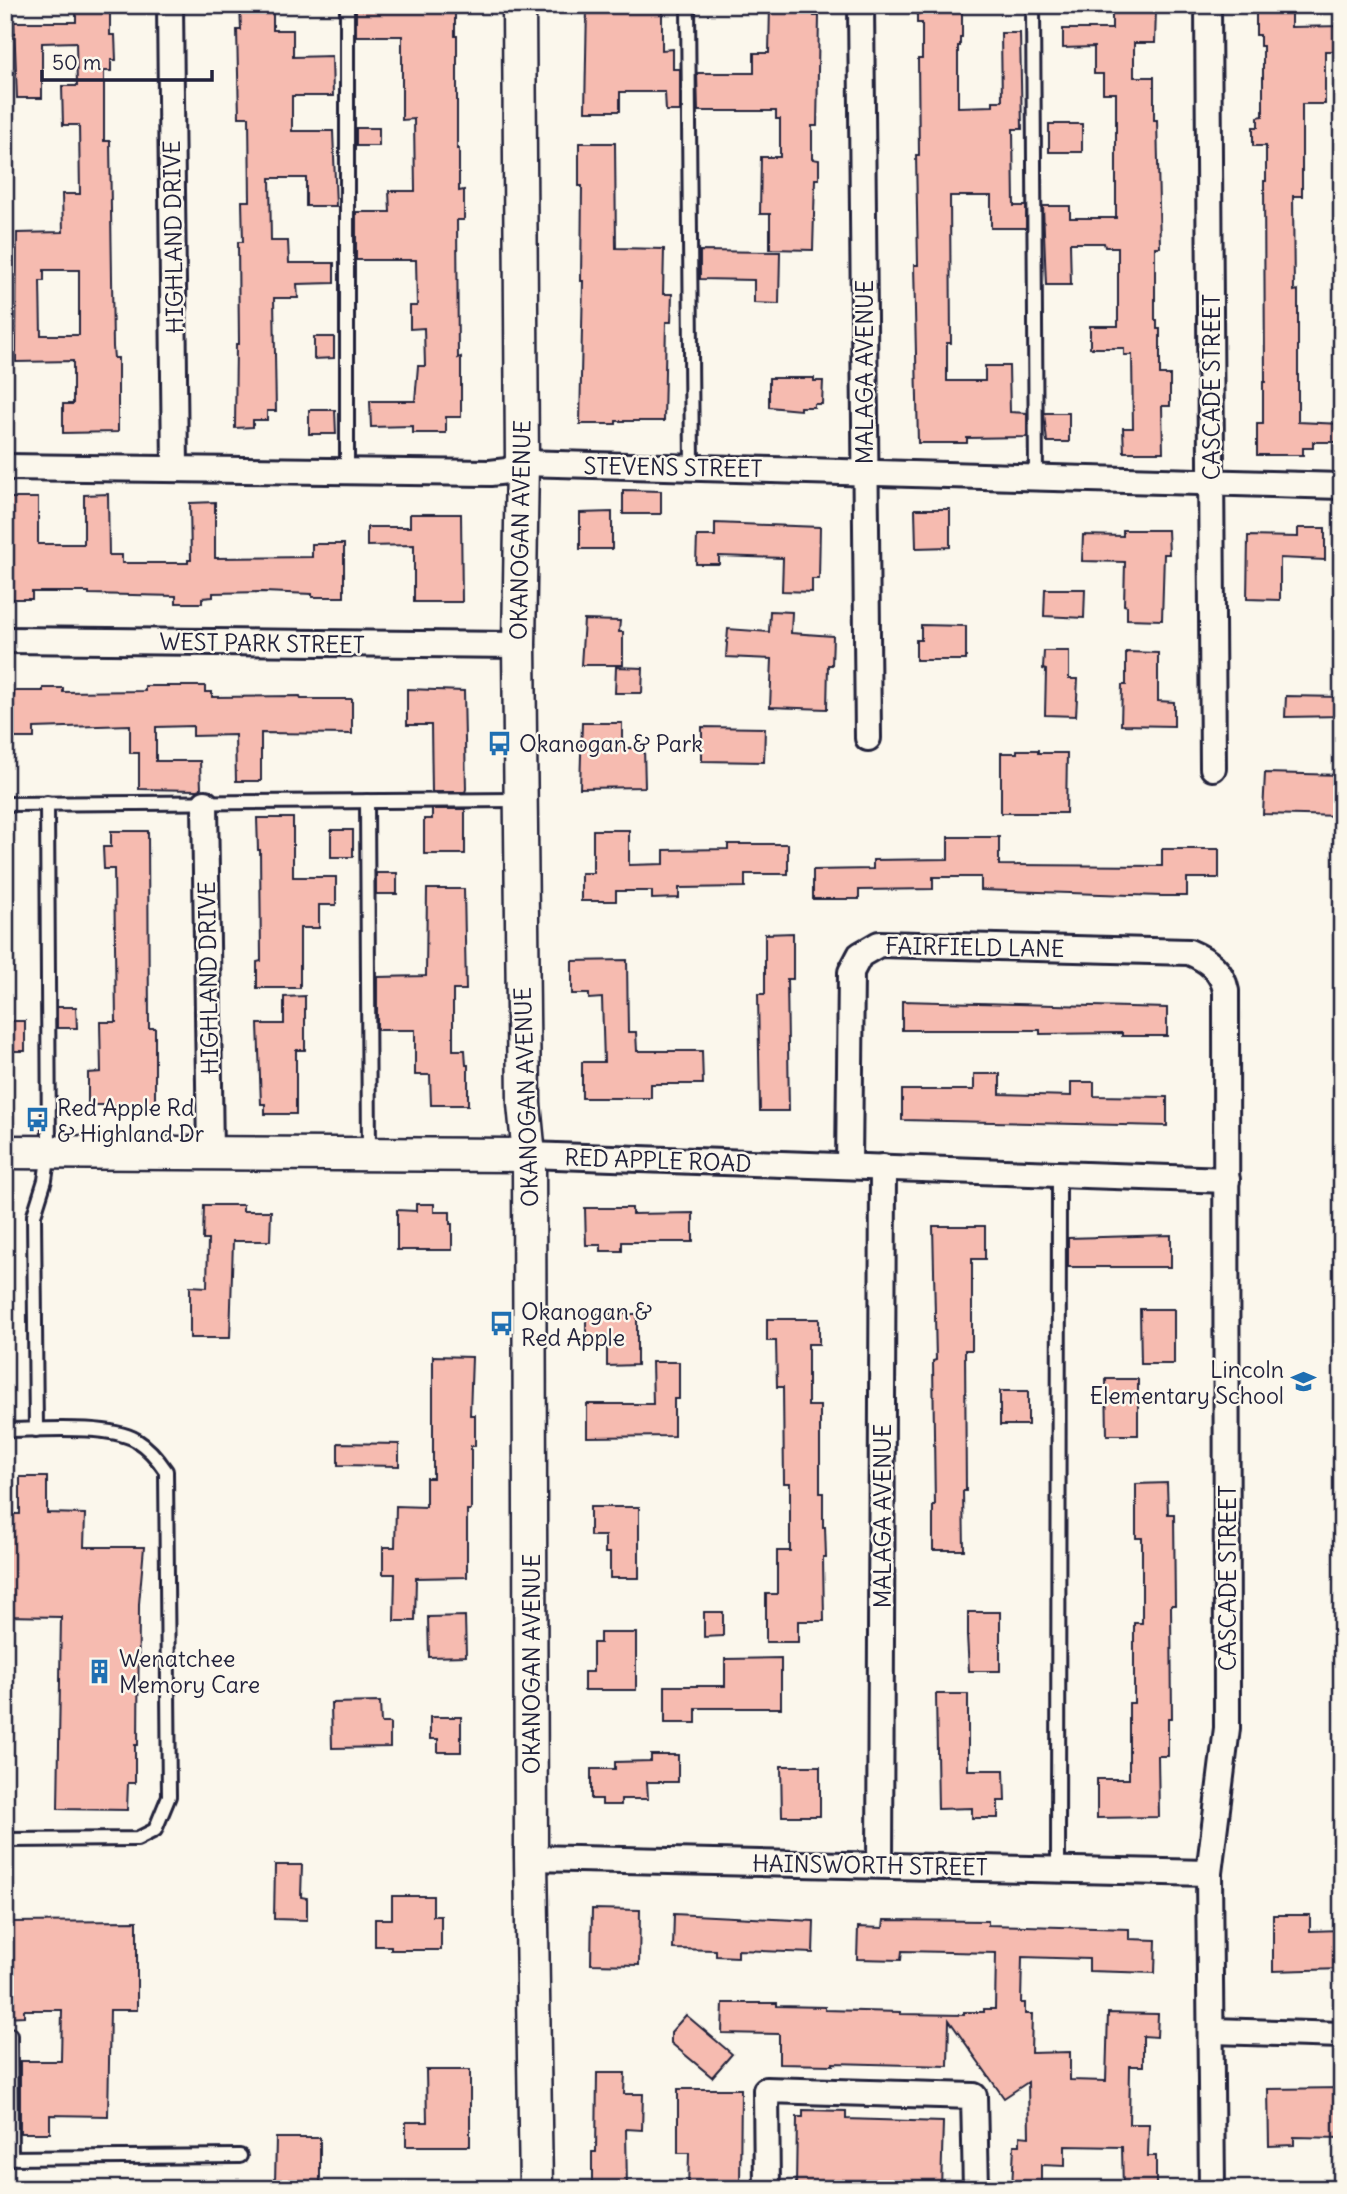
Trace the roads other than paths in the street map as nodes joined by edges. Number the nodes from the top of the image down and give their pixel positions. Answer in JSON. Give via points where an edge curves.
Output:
{"nodes":[{"id":1,"x":170,"y":5,"type":"edge"},
{"id":2,"x":347,"y":5,"type":"edge"},
{"id":3,"x":519,"y":5,"type":"edge"},
{"id":4,"x":688,"y":5,"type":"edge"},
{"id":5,"x":861,"y":5,"type":"edge"},
{"id":6,"x":1033,"y":5,"type":"edge"},
{"id":7,"x":1208,"y":5,"type":"edge"},
{"id":8,"x":522,"y":463,"type":"junction"},
{"id":9,"x":5,"y":467,"type":"edge"},
{"id":10,"x":692,"y":467,"type":"junction"},
{"id":11,"x":175,"y":468,"type":"junction"},
{"id":12,"x":347,"y":471,"type":"junction"},
{"id":13,"x":864,"y":471,"type":"junction"},
{"id":14,"x":1035,"y":477,"type":"junction"},
{"id":15,"x":1212,"y":483,"type":"junction"},
{"id":16,"x":1342,"y":486,"type":"edge"},
{"id":17,"x":5,"y":640,"type":"edge"},
{"id":18,"x":519,"y":645,"type":"junction"},
{"id":19,"x":869,"y":738,"type":"dead end"},
{"id":20,"x":1213,"y":768,"type":"dead end"},
{"id":21,"x":520,"y":800,"type":"junction"},
{"id":22,"x":367,"y":802,"type":"junction"},
{"id":23,"x":47,"y":803,"type":"junction"},
{"id":24,"x":205,"y":803,"type":"junction"},
{"id":25,"x":5,"y":804,"type":"edge"},
{"id":26,"x":1217,"y":970,"type":"joint"},
{"id":27,"x":5,"y":1152,"type":"edge"},
{"id":28,"x":50,"y":1152,"type":"junction"},
{"id":29,"x":210,"y":1153,"type":"junction"},
{"id":30,"x":369,"y":1154,"type":"junction"},
{"id":31,"x":529,"y":1155,"type":"junction"},
{"id":32,"x":849,"y":1166,"type":"junction"},
{"id":33,"x":883,"y":1167,"type":"junction"},
{"id":34,"x":1059,"y":1174,"type":"junction"},
{"id":35,"x":1227,"y":1180,"type":"junction"},
{"id":36,"x":5,"y":1430,"type":"edge"},
{"id":37,"x":36,"y":1430,"type":"junction"},
{"id":38,"x":5,"y":1840,"type":"edge"},
{"id":39,"x":531,"y":1858,"type":"junction"},
{"id":40,"x":880,"y":1865,"type":"junction"},
{"id":41,"x":1058,"y":1870,"type":"junction"},
{"id":42,"x":1209,"y":1873,"type":"junction"},
{"id":43,"x":1212,"y":2031,"type":"junction"},
{"id":44,"x":5,"y":2035,"type":"edge"},
{"id":45,"x":1342,"y":2035,"type":"edge"},
{"id":46,"x":8,"y":2102,"type":"edge"},
{"id":47,"x":240,"y":2156,"type":"dead end"},
{"id":48,"x":8,"y":2158,"type":"edge"},
{"id":49,"x":536,"y":2189,"type":"edge"},
{"id":50,"x":767,"y":2189,"type":"edge"},
{"id":51,"x":975,"y":2189,"type":"edge"},
{"id":52,"x":1212,"y":2189,"type":"edge"}],
"edges":[{"from":1,"to":11,"type":"street","name":"HIGHLAND DRIVE"},
{"from":2,"to":12,"type":"lane"},
{"from":3,"to":8,"type":"street","name":"OKANOGAN AVENUE"},
{"from":4,"to":10,"type":"lane"},
{"from":5,"to":13,"type":"street","name":"MALAGA AVENUE"},
{"from":6,"to":14,"type":"lane"},
{"from":7,"to":15,"type":"street","name":"CASCADE STREET"},
{"from":8,"to":10,"type":"street","name":"STEVENS STREET"},
{"from":8,"to":12,"type":"street","name":"STEVENS STREET","via":[[490,473]]},
{"from":8,"to":18,"type":"street","name":"OKANOGAN AVENUE"},
{"from":9,"to":11,"type":"street","name":"STEVENS STREET"},
{"from":10,"to":13,"type":"street","name":"STEVENS STREET"},
{"from":11,"to":12,"type":"street","name":"STEVENS STREET"},
{"from":13,"to":14,"type":"street","name":"STEVENS STREET"},
{"from":13,"to":19,"type":"street","name":"MALAGA AVENUE"},
{"from":14,"to":15,"type":"street","name":"STEVENS STREET"},
{"from":15,"to":16,"type":"street","name":"STEVENS STREET"},
{"from":15,"to":20,"type":"street","name":"CASCADE STREET"},
{"from":17,"to":18,"type":"street","name":"WEST PARK STREET"},
{"from":18,"to":21,"type":"street","name":"OKANOGAN AVENUE"},
{"from":21,"to":22,"type":"lane"},
{"from":21,"to":31,"type":"street","name":"OKANOGAN AVENUE","via":[[524,1104]]},
{"from":22,"to":24,"type":"lane"},
{"from":22,"to":30,"type":"lane"},
{"from":23,"to":24,"type":"lane"},
{"from":23,"to":25,"type":"lane"},
{"from":23,"to":28,"type":"lane"},
{"from":24,"to":29,"type":"street","name":"HIGHLAND DRIVE"},
{"from":26,"to":32,"type":"street","name":"FAIRFIELD LANE","via":[[1189,952],[879,944],[860,956],[852,972]]},
{"from":26,"to":35,"type":"street","name":"CASCADE STREET","via":[[1226,991]]},
{"from":27,"to":28,"type":"street","name":"RED APPLE ROAD"},
{"from":28,"to":29,"type":"street","name":"RED APPLE ROAD"},
{"from":28,"to":37,"type":"lane","via":[[33,1215]]},
{"from":29,"to":30,"type":"street","name":"RED APPLE ROAD"},
{"from":30,"to":31,"type":"street","name":"RED APPLE ROAD"},
{"from":31,"to":32,"type":"street","name":"RED APPLE ROAD"},
{"from":31,"to":39,"type":"street","name":"OKANOGAN AVENUE"},
{"from":32,"to":33,"type":"street","name":"RED APPLE ROAD"},
{"from":33,"to":34,"type":"street","name":"RED APPLE ROAD"},
{"from":33,"to":40,"type":"street","name":"MALAGA AVENUE"},
{"from":34,"to":35,"type":"street","name":"RED APPLE ROAD"},
{"from":34,"to":41,"type":"lane"},
{"from":35,"to":42,"type":"street","name":"CASCADE STREET","via":[[1227,1728]]},
{"from":36,"to":37,"type":"lane"},
{"from":37,"to":38,"type":"lane","via":[[111,1432],[135,1439],[166,1471],[169,1796],[155,1830],[137,1839]]},
{"from":39,"to":40,"type":"street","name":"HAINSWORTH STREET"},
{"from":39,"to":49,"type":"street","name":"OKANOGAN AVENUE"},
{"from":40,"to":41,"type":"street","name":"HAINSWORTH STREET"},
{"from":41,"to":42,"type":"street","name":"HAINSWORTH STREET"},
{"from":42,"to":43,"type":"street","name":"CASCADE STREET"},
{"from":43,"to":45,"type":"street"},
{"from":43,"to":52,"type":"street","name":"CASCADE STREET"},
{"from":44,"to":46,"type":"lane","via":[[10,2035]]},
{"from":46,"to":48,"type":"lane"},
{"from":47,"to":48,"type":"lane"},
{"from":50,"to":51,"type":"street","via":[[766,2090],[974,2095]]}]}
